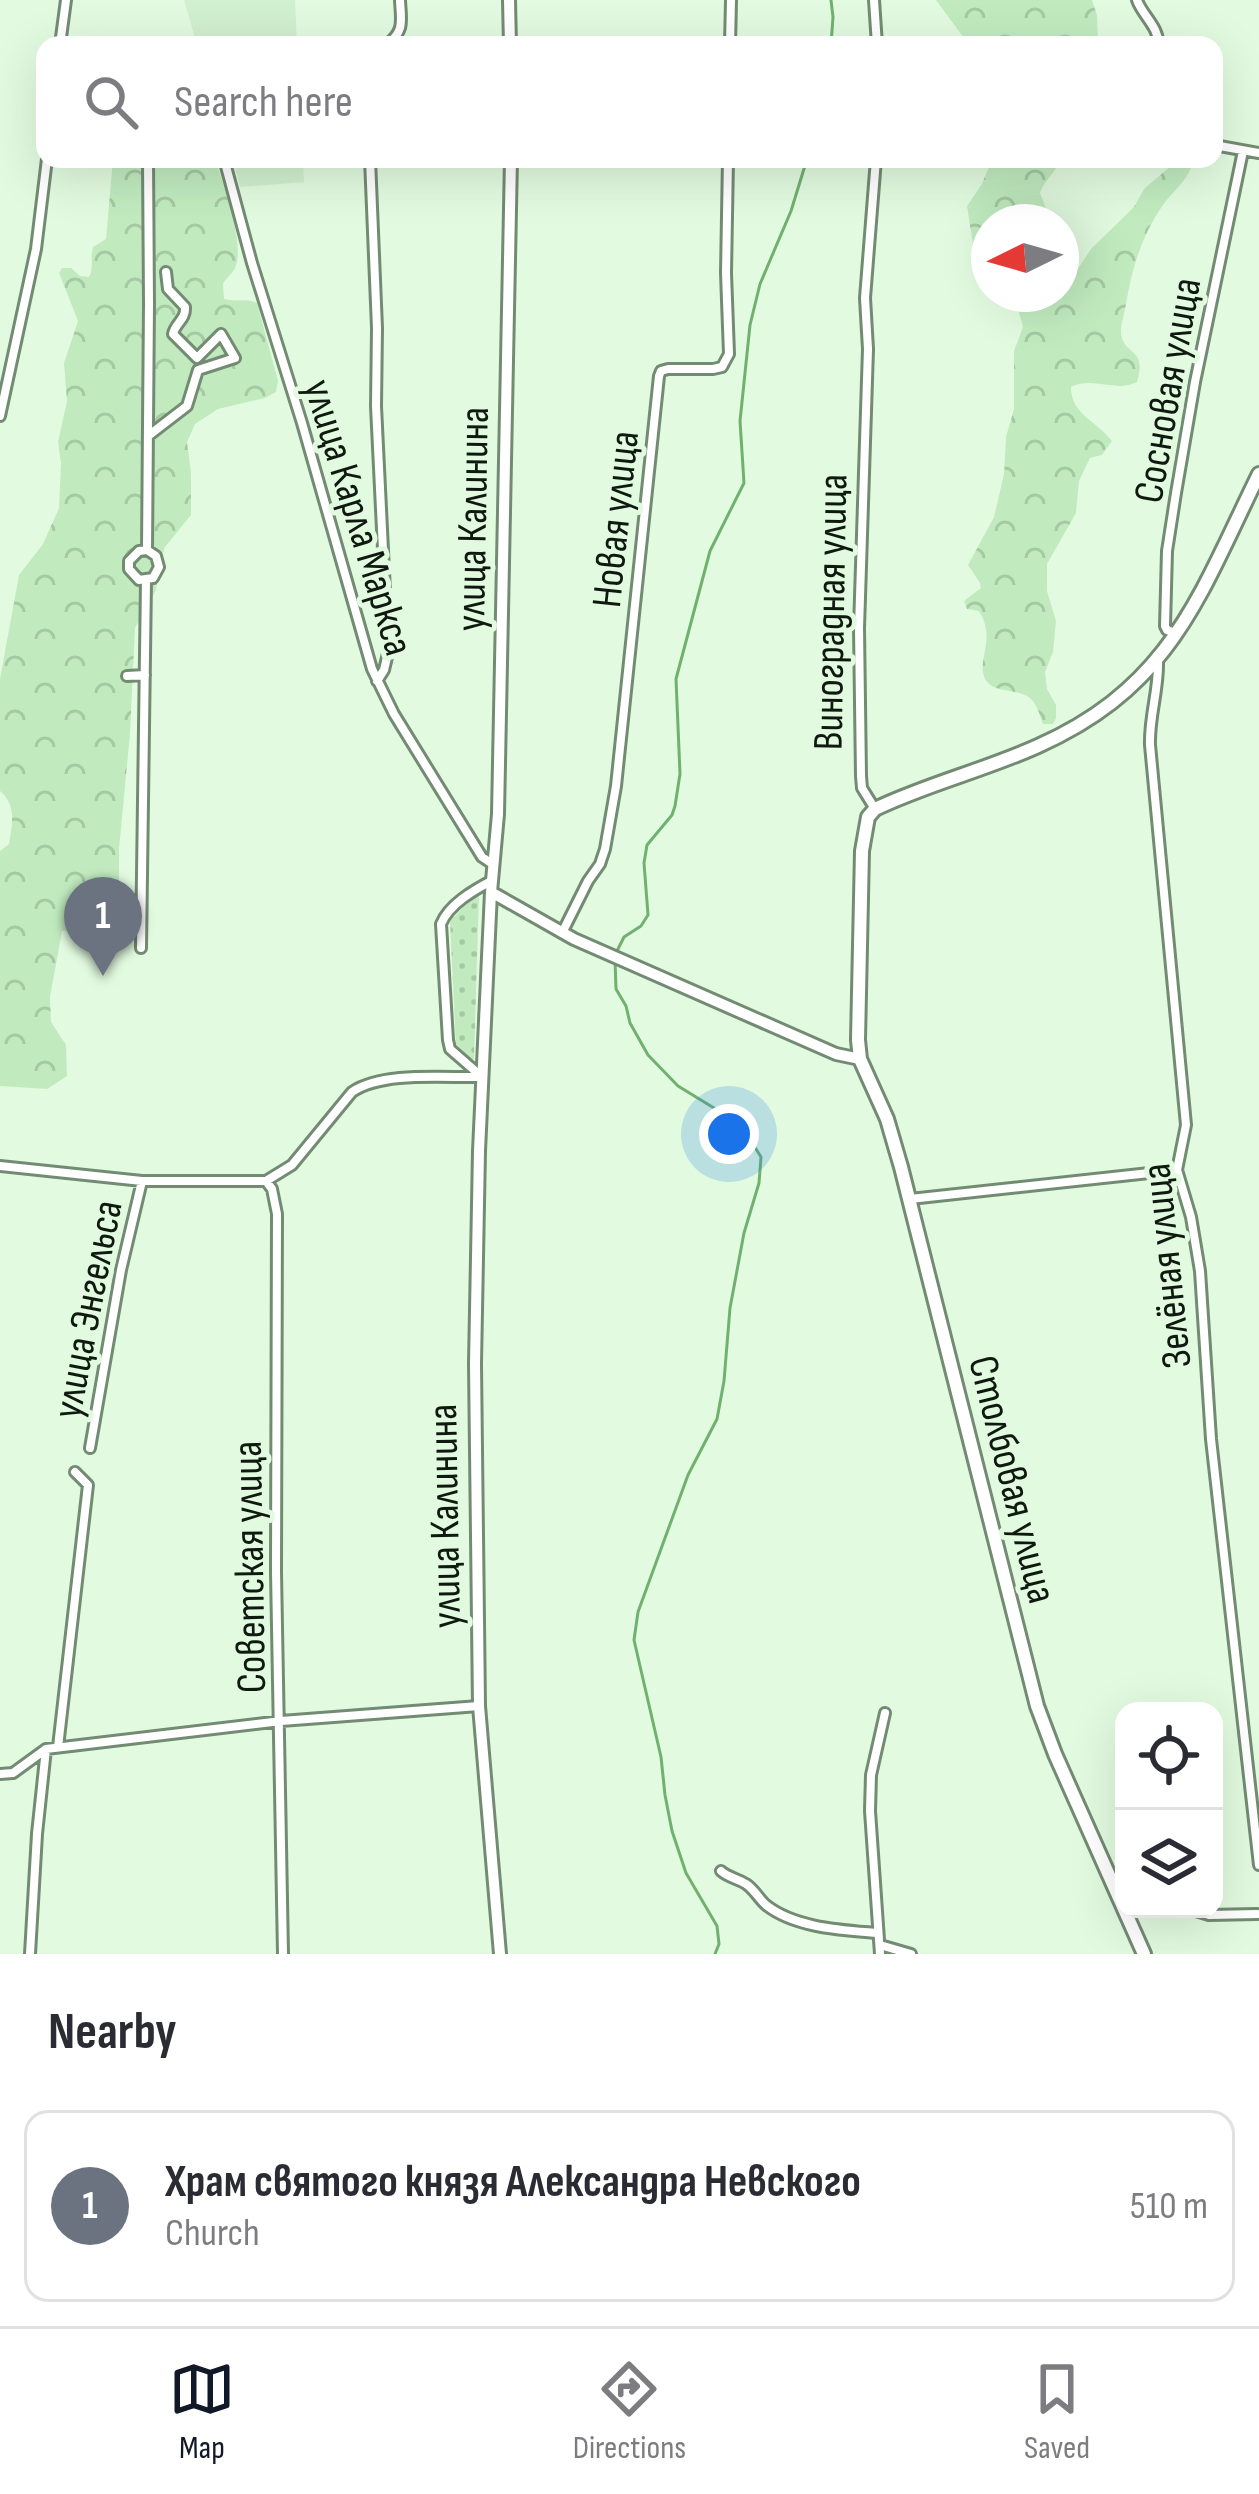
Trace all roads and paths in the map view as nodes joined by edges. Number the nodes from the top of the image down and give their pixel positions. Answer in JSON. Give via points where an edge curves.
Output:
{"nodes":[{"id":1,"x":66,"y":0,"type":"edge"},
{"id":2,"x":400,"y":0,"type":"edge"},
{"id":3,"x":509,"y":0,"type":"edge"},
{"id":4,"x":731,"y":0,"type":"edge"},
{"id":5,"x":874,"y":0,"type":"edge"},
{"id":6,"x":1137,"y":0,"type":"edge"},
{"id":7,"x":61,"y":36,"type":"edge"},
{"id":8,"x":398,"y":36,"type":"edge"},
{"id":9,"x":510,"y":36,"type":"edge"},
{"id":10,"x":730,"y":36,"type":"edge"},
{"id":11,"x":876,"y":36,"type":"edge"},
{"id":12,"x":1156,"y":36,"type":"edge"},
{"id":13,"x":1223,"y":147,"type":"edge"},
{"id":14,"x":1243,"y":151,"type":"junction"},
{"id":15,"x":1259,"y":153,"type":"edge"},
{"id":16,"x":46,"y":168,"type":"edge"},
{"id":17,"x":148,"y":168,"type":"edge"},
{"id":18,"x":226,"y":168,"type":"edge"},
{"id":19,"x":370,"y":168,"type":"edge"},
{"id":20,"x":511,"y":168,"type":"edge"},
{"id":21,"x":728,"y":168,"type":"edge"},
{"id":22,"x":875,"y":168,"type":"edge"},
{"id":23,"x":166,"y":272,"type":"dead end"},
{"id":24,"x":0,"y":416,"type":"edge"},
{"id":25,"x":148,"y":436,"type":"junction"},
{"id":26,"x":1259,"y":474,"type":"edge"},
{"id":27,"x":146,"y":550,"type":"junction"},
{"id":28,"x":146,"y":581,"type":"junction"},
{"id":29,"x":1178,"y":634,"type":"junction"},
{"id":30,"x":1158,"y":661,"type":"junction"},
{"id":31,"x":145,"y":675,"type":"junction"},
{"id":32,"x":127,"y":676,"type":"dead end"},
{"id":33,"x":377,"y":681,"type":"junction"},
{"id":34,"x":874,"y":809,"type":"junction"},
{"id":35,"x":495,"y":866,"type":"junction"},
{"id":36,"x":492,"y":886,"type":"junction"},
{"id":37,"x":562,"y":932,"type":"junction"},
{"id":38,"x":141,"y":948,"type":"dead end"},
{"id":39,"x":860,"y":1058,"type":"junction"},
{"id":40,"x":482,"y":1077,"type":"junction"},
{"id":41,"x":0,"y":1166,"type":"edge"},
{"id":42,"x":1177,"y":1170,"type":"junction"},
{"id":43,"x":142,"y":1181,"type":"junction"},
{"id":44,"x":266,"y":1181,"type":"junction"},
{"id":45,"x":909,"y":1199,"type":"junction"},
{"id":46,"x":90,"y":1448,"type":"dead end"},
{"id":47,"x":75,"y":1472,"type":"dead end"},
{"id":48,"x":479,"y":1706,"type":"junction"},
{"id":49,"x":885,"y":1713,"type":"dead end"},
{"id":50,"x":281,"y":1721,"type":"junction"},
{"id":51,"x":52,"y":1748,"type":"junction"},
{"id":52,"x":0,"y":1774,"type":"edge"},
{"id":53,"x":1259,"y":1865,"type":"edge"},
{"id":54,"x":721,"y":1871,"type":"dead end"},
{"id":55,"x":1115,"y":1885,"type":"edge"},
{"id":56,"x":1259,"y":1898,"type":"edge"},
{"id":57,"x":1223,"y":1915,"type":"edge"},
{"id":58,"x":1258,"y":1916,"type":"edge"},
{"id":59,"x":1129,"y":1918,"type":"edge"},
{"id":60,"x":877,"y":1933,"type":"junction"},
{"id":61,"x":880,"y":1949,"type":"edge"},
{"id":62,"x":30,"y":1954,"type":"edge"},
{"id":63,"x":283,"y":1954,"type":"edge"},
{"id":64,"x":500,"y":1954,"type":"edge"},
{"id":65,"x":910,"y":1954,"type":"edge"},
{"id":66,"x":1144,"y":1954,"type":"edge"}],
"edges":[{"from":1,"to":7,"type":"street"},
{"from":2,"to":8,"type":"street"},
{"from":3,"to":9,"type":"street"},
{"from":4,"to":10,"type":"street"},
{"from":5,"to":11,"type":"street"},
{"from":6,"to":12,"type":"street"},
{"from":13,"to":14,"type":"street"},
{"from":14,"to":15,"type":"street"},
{"from":14,"to":29,"type":"street","name":"Сосновая улица","via":[[1167,551],[1165,626]]},
{"from":16,"to":24,"type":"street"},
{"from":17,"to":25,"type":"street"},
{"from":18,"to":33,"type":"street","name":"улица Карла Маркса"},
{"from":19,"to":33,"type":"street","via":[[388,653]]},
{"from":20,"to":35,"type":"street","name":"улица Калинина"},
{"from":21,"to":37,"type":"street","name":"Новая улица","via":[[729,354],[722,367],[658,376],[605,850]]},
{"from":22,"to":34,"type":"street","name":"Виноградная улица","via":[[859,628],[860,776]]},
{"from":23,"to":25,"type":"street","via":[[168,289],[185,307],[173,334],[180,343],[197,358],[221,334],[235,358],[198,370],[187,406]]},
{"from":25,"to":27,"type":"street"},
{"from":26,"to":29,"type":"main road"},
{"from":27,"to":28,"type":"street","via":[[159,567]]},
{"from":27,"to":28,"type":"street","via":[[129,562],[132,576]]},
{"from":28,"to":31,"type":"street"},
{"from":29,"to":30,"type":"main road"},
{"from":30,"to":34,"type":"main road","via":[[1094,717]]},
{"from":30,"to":42,"type":"street","name":"Зелёная улица","via":[[1150,745],[1186,1125]]},
{"from":31,"to":32,"type":"street"},
{"from":31,"to":38,"type":"street"},
{"from":33,"to":35,"type":"street","name":"улица Карла Маркса","via":[[482,857]]},
{"from":34,"to":39,"type":"main road","name":"Виноградная улица","via":[[862,851]]},
{"from":35,"to":36,"type":"street","name":"улица Калинина"},
{"from":36,"to":37,"type":"street"},
{"from":36,"to":40,"type":"street","name":"улица Калинина"},
{"from":36,"to":40,"type":"street","via":[[474,890],[441,924],[450,1048]]},
{"from":37,"to":39,"type":"street"},
{"from":39,"to":45,"type":"main road","name":"Столбовая улица"},
{"from":40,"to":44,"type":"street","via":[[365,1084],[292,1166]]},
{"from":40,"to":48,"type":"street","name":"улица Калинина"},
{"from":41,"to":43,"type":"street"},
{"from":42,"to":45,"type":"street"},
{"from":42,"to":53,"type":"street","name":"Зелёная улица","via":[[1201,1271],[1211,1439]]},
{"from":43,"to":44,"type":"street"},
{"from":43,"to":46,"type":"street","name":"улица Энгельса"},
{"from":44,"to":50,"type":"street","name":"Советская улица","via":[[277,1214]]},
{"from":45,"to":55,"type":"main road","name":"Столбовая улица","via":[[1036,1706]]},
{"from":47,"to":51,"type":"street","name":"улица Энгельса","via":[[88,1485]]},
{"from":48,"to":50,"type":"street"},
{"from":48,"to":64,"type":"street","name":"улица Калинина"},
{"from":49,"to":60,"type":"street","via":[[869,1810]]},
{"from":50,"to":51,"type":"street"},
{"from":50,"to":63,"type":"street","name":"Советская улица"},
{"from":51,"to":52,"type":"street"},
{"from":51,"to":62,"type":"street","name":"улица Энгельса"},
{"from":54,"to":60,"type":"street","via":[[783,1915]]},
{"from":56,"to":58,"type":"street"},
{"from":57,"to":58,"type":"street"},
{"from":59,"to":66,"type":"main road","name":"Столбовая улица"},
{"from":60,"to":61,"type":"street"},
{"from":61,"to":65,"type":"street"}]}
